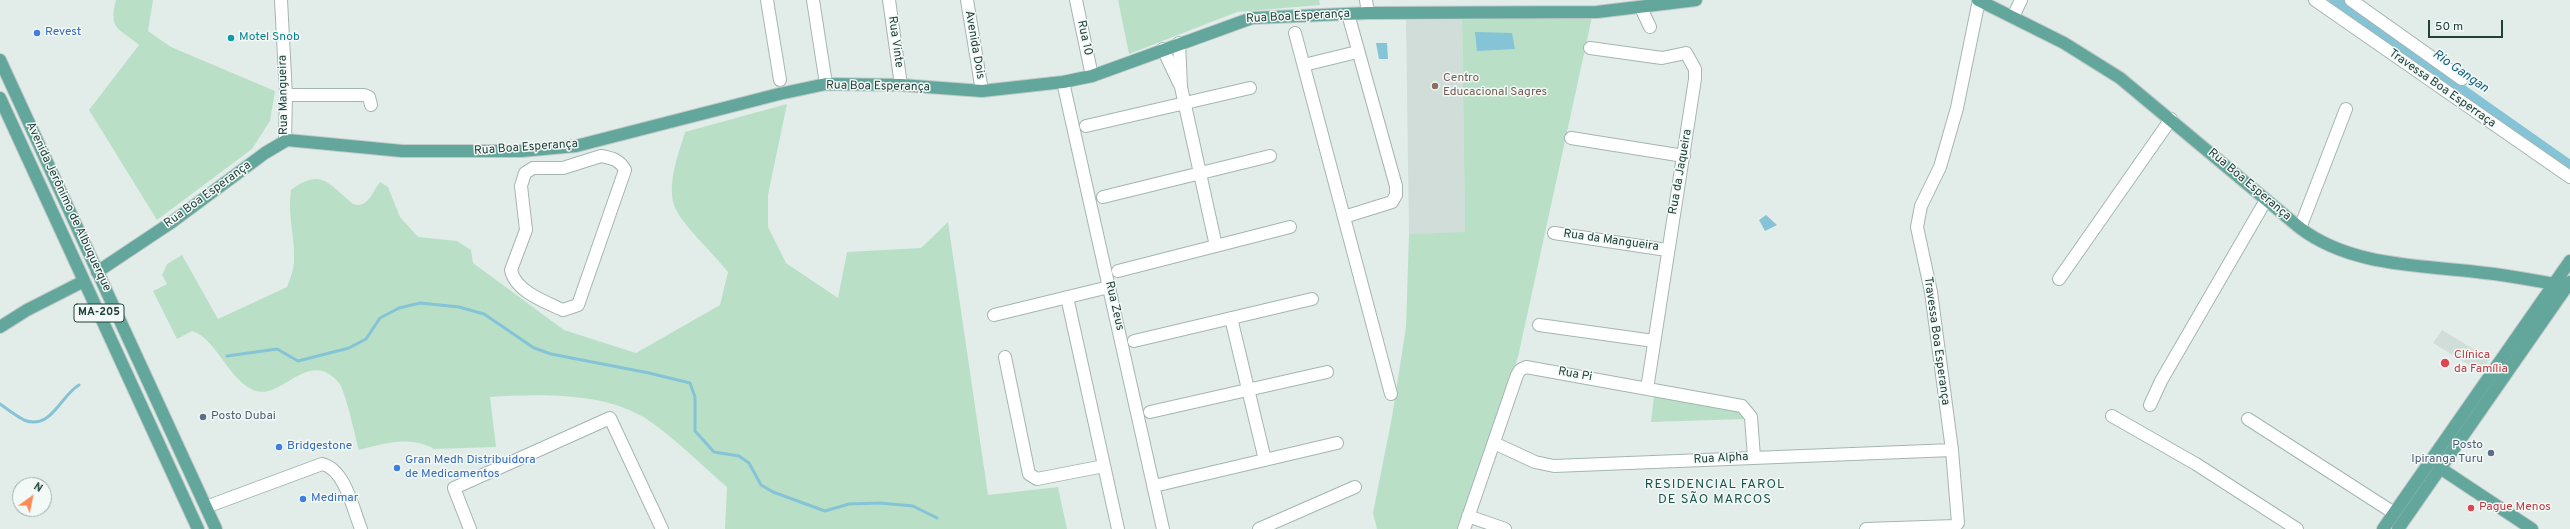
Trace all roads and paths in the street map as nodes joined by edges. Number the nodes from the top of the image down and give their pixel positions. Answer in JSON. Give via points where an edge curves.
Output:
{"nodes":[{"id":1,"x":281,"y":0,"type":"edge"},
{"id":2,"x":767,"y":0,"type":"edge"},
{"id":3,"x":813,"y":0,"type":"edge"},
{"id":4,"x":889,"y":0,"type":"edge"},
{"id":5,"x":967,"y":0,"type":"edge"},
{"id":6,"x":1076,"y":0,"type":"edge"},
{"id":7,"x":1366,"y":0,"type":"edge"},
{"id":8,"x":1696,"y":0,"type":"edge"},
{"id":9,"x":1978,"y":0,"type":"edge"},
{"id":10,"x":2021,"y":0,"type":"edge"},
{"id":11,"x":2315,"y":0,"type":"edge"},
{"id":12,"x":2351,"y":0,"type":"edge"},
{"id":13,"x":1641,"y":8,"type":"junction"},
{"id":14,"x":1368,"y":13,"type":"junction"},
{"id":15,"x":1348,"y":14,"type":"junction"},
{"id":16,"x":2013,"y":17,"type":"junction"},
{"id":17,"x":1650,"y":27,"type":"dead end"},
{"id":18,"x":1295,"y":32,"type":"dead end"},
{"id":19,"x":1179,"y":44,"type":"junction"},
{"id":20,"x":1590,"y":48,"type":"dead end"},
{"id":21,"x":1163,"y":49,"type":"junction"},
{"id":22,"x":1357,"y":52,"type":"junction"},
{"id":23,"x":0,"y":60,"type":"edge"},
{"id":24,"x":1304,"y":65,"type":"junction"},
{"id":25,"x":1092,"y":76,"type":"junction"},
{"id":26,"x":2462,"y":79,"type":"dead end"},
{"id":27,"x":780,"y":80,"type":"dead end"},
{"id":28,"x":1063,"y":82,"type":"junction"},
{"id":29,"x":826,"y":84,"type":"junction"},
{"id":30,"x":901,"y":85,"type":"junction"},
{"id":31,"x":1181,"y":87,"type":"junction"},
{"id":32,"x":1250,"y":88,"type":"dead end"},
{"id":33,"x":982,"y":91,"type":"junction"},
{"id":34,"x":286,"y":95,"type":"junction"},
{"id":35,"x":0,"y":98,"type":"edge"},
{"id":36,"x":1184,"y":102,"type":"junction"},
{"id":37,"x":371,"y":105,"type":"dead end"},
{"id":38,"x":2346,"y":109,"type":"dead end"},
{"id":39,"x":2171,"y":119,"type":"junction"},
{"id":40,"x":1086,"y":126,"type":"dead end"},
{"id":41,"x":1571,"y":138,"type":"dead end"},
{"id":42,"x":285,"y":141,"type":"junction"},
{"id":43,"x":1270,"y":156,"type":"dead end"},
{"id":44,"x":1684,"y":156,"type":"junction"},
{"id":45,"x":1200,"y":173,"type":"junction"},
{"id":46,"x":2570,"y":177,"type":"edge"},
{"id":47,"x":1103,"y":197,"type":"dead end"},
{"id":48,"x":2266,"y":200,"type":"junction"},
{"id":49,"x":1344,"y":217,"type":"junction"},
{"id":50,"x":1290,"y":227,"type":"dead end"},
{"id":51,"x":2300,"y":228,"type":"junction"},
{"id":52,"x":1554,"y":233,"type":"dead end"},
{"id":53,"x":1216,"y":246,"type":"junction"},
{"id":54,"x":1668,"y":250,"type":"junction"},
{"id":55,"x":2570,"y":261,"type":"edge"},
{"id":56,"x":511,"y":270,"type":"joint"},
{"id":57,"x":1118,"y":271,"type":"dead end"},
{"id":58,"x":97,"y":272,"type":"junction"},
{"id":59,"x":2059,"y":279,"type":"dead end"},
{"id":60,"x":84,"y":281,"type":"junction"},
{"id":61,"x":2553,"y":284,"type":"junction"},
{"id":62,"x":2569,"y":285,"type":"edge"},
{"id":63,"x":1109,"y":287,"type":"junction"},
{"id":64,"x":1067,"y":297,"type":"junction"},
{"id":65,"x":1312,"y":299,"type":"dead end"},
{"id":66,"x":994,"y":315,"type":"dead end"},
{"id":67,"x":1231,"y":318,"type":"junction"},
{"id":68,"x":1539,"y":325,"type":"dead end"},
{"id":69,"x":0,"y":327,"type":"edge"},
{"id":70,"x":1654,"y":341,"type":"junction"},
{"id":71,"x":1134,"y":342,"type":"dead end"},
{"id":72,"x":1005,"y":358,"type":"dead end"},
{"id":73,"x":1327,"y":372,"type":"dead end"},
{"id":74,"x":1647,"y":389,"type":"junction"},
{"id":75,"x":1248,"y":390,"type":"junction"},
{"id":76,"x":1391,"y":394,"type":"dead end"},
{"id":77,"x":2150,"y":405,"type":"dead end"},
{"id":78,"x":1150,"y":412,"type":"dead end"},
{"id":79,"x":2112,"y":416,"type":"dead end"},
{"id":80,"x":2248,"y":419,"type":"dead end"},
{"id":81,"x":1337,"y":443,"type":"dead end"},
{"id":82,"x":1494,"y":444,"type":"junction"},
{"id":83,"x":1952,"y":450,"type":"junction"},
{"id":84,"x":1754,"y":458,"type":"junction"},
{"id":85,"x":1265,"y":460,"type":"junction"},
{"id":86,"x":1104,"y":466,"type":"junction"},
{"id":87,"x":2440,"y":468,"type":"junction"},
{"id":88,"x":1154,"y":486,"type":"junction"},
{"id":89,"x":1355,"y":487,"type":"dead end"},
{"id":90,"x":206,"y":507,"type":"junction"},
{"id":91,"x":2394,"y":513,"type":"junction"},
{"id":92,"x":1468,"y":516,"type":"junction"},
{"id":93,"x":1262,"y":528,"type":"edge"},
{"id":94,"x":198,"y":529,"type":"edge"},
{"id":95,"x":216,"y":529,"type":"edge"},
{"id":96,"x":361,"y":529,"type":"edge"},
{"id":97,"x":470,"y":529,"type":"edge"},
{"id":98,"x":662,"y":529,"type":"edge"},
{"id":99,"x":1118,"y":529,"type":"edge"},
{"id":100,"x":1164,"y":529,"type":"edge"},
{"id":101,"x":1464,"y":529,"type":"edge"},
{"id":102,"x":1505,"y":529,"type":"edge"},
{"id":103,"x":1866,"y":529,"type":"edge"},
{"id":104,"x":2297,"y":529,"type":"edge"},
{"id":105,"x":2383,"y":529,"type":"edge"},
{"id":106,"x":2398,"y":529,"type":"edge"},
{"id":107,"x":2532,"y":529,"type":"edge"}],
"edges":[{"from":1,"to":34,"type":"street","name":"Rua Mangueira"},
{"from":2,"to":27,"type":"street"},
{"from":3,"to":29,"type":"street"},
{"from":4,"to":30,"type":"street","name":"Rua Vinte"},
{"from":5,"to":33,"type":"street","name":"Avenida Dois"},
{"from":6,"to":25,"type":"street","name":"Rua 10"},
{"from":7,"to":14,"type":"street"},
{"from":8,"to":13,"type":"main road","name":"Rua Boa Esperança"},
{"from":9,"to":16,"type":"main road","name":"Rua Boa Esperança"},
{"from":9,"to":83,"type":"street","name":"Travessa Boa Esperança","via":[[1957,108],[1940,167],[1922,206],[1917,227],[1931,292],[1942,393]]},
{"from":10,"to":16,"type":"street"},
{"from":11,"to":46,"type":"street","name":"Travessa Boa Esperraça"},
{"from":12,"to":26,"type":"street"},
{"from":13,"to":14,"type":"main road","name":"Rua Boa Esperança","via":[[1597,12]]},
{"from":13,"to":17,"type":"street"},
{"from":14,"to":15,"type":"main road","name":"Rua Boa Esperança"},
{"from":15,"to":19,"type":"main road","name":"Rua Boa Esperança","via":[[1252,18]]},
{"from":15,"to":22,"type":"street"},
{"from":16,"to":39,"type":"main road","name":"Rua Boa Esperança","via":[[2092,59]]},
{"from":18,"to":24,"type":"street"},
{"from":19,"to":21,"type":"main road","name":"Rua Boa Esperança"},
{"from":19,"to":31,"type":"street"},
{"from":20,"to":44,"type":"street","name":"Rua da Jaqueira","via":[[1662,58],[1686,53],[1695,69],[1695,79]]},
{"from":21,"to":25,"type":"main road","name":"Rua Boa Esperança"},
{"from":21,"to":31,"type":"street"},
{"from":22,"to":24,"type":"street"},
{"from":22,"to":49,"type":"street","via":[[1394,173],[1396,195],[1392,202]]},
{"from":23,"to":58,"type":"main road","name":"Avenida Jerônimo de Albuquerque","number":"MA-205"},
{"from":24,"to":49,"type":"street"},
{"from":25,"to":28,"type":"main road","name":"Rua Boa Esperança"},
{"from":28,"to":33,"type":"main road","name":"Rua Boa Esperança"},
{"from":28,"to":63,"type":"street","name":"Rua Zeus"},
{"from":29,"to":30,"type":"main road","name":"Rua Boa Esperança"},
{"from":29,"to":42,"type":"main road","name":"Rua Boa Esperança","via":[[771,96],[575,152],[433,152]]},
{"from":30,"to":33,"type":"main road","name":"Rua Boa Esperança"},
{"from":31,"to":36,"type":"street"},
{"from":32,"to":36,"type":"street"},
{"from":34,"to":37,"type":"street","via":[[364,95],[369,97]]},
{"from":34,"to":42,"type":"street","name":"Rua Mangueira"},
{"from":35,"to":60,"type":"main road","name":"Avenida Jerônimo de Albuquerque","number":"MA-205"},
{"from":36,"to":40,"type":"street"},
{"from":36,"to":45,"type":"street"},
{"from":38,"to":51,"type":"street"},
{"from":39,"to":48,"type":"main road","name":"Rua Boa Esperança"},
{"from":39,"to":59,"type":"street"},
{"from":41,"to":44,"type":"street"},
{"from":42,"to":58,"type":"main road","name":"Rua Boa Esperança"},
{"from":43,"to":45,"type":"street"},
{"from":44,"to":54,"type":"street","name":"Rua da Jaqueira"},
{"from":45,"to":47,"type":"street"},
{"from":45,"to":53,"type":"street"},
{"from":48,"to":51,"type":"main road","name":"Rua Boa Esperança"},
{"from":48,"to":77,"type":"street","via":[[2161,381]]},
{"from":49,"to":76,"type":"street"},
{"from":50,"to":53,"type":"street"},
{"from":51,"to":61,"type":"main road","name":"Rua Boa Esperança","via":[[2324,244],[2358,255]]},
{"from":52,"to":54,"type":"street","name":"Rua da Mangueira"},
{"from":53,"to":57,"type":"street"},
{"from":54,"to":70,"type":"street","name":"Rua da Jaqueira"},
{"from":55,"to":61,"type":"main road"},
{"from":56,"to":56,"type":"street","via":[[526,230],[521,186],[525,173],[533,168],[563,168],[601,156],[614,158],[622,164],[625,170],[578,305],[563,310],[540,300],[514,281]]},
{"from":58,"to":90,"type":"main road","name":"Avenida Jerônimo de Albuquerque","number":"MA-205"},
{"from":60,"to":69,"type":"main road"},
{"from":60,"to":94,"type":"main road","name":"Avenida Jerônimo de Albuquerque","number":"MA-205"},
{"from":61,"to":62,"type":"main road","name":"Rua Boa Esperança"},
{"from":61,"to":91,"type":"main road"},
{"from":62,"to":87,"type":"main road"},
{"from":63,"to":64,"type":"street"},
{"from":63,"to":88,"type":"street","name":"Rua Zeus"},
{"from":64,"to":66,"type":"street"},
{"from":64,"to":86,"type":"street"},
{"from":65,"to":67,"type":"street"},
{"from":67,"to":71,"type":"street"},
{"from":67,"to":75,"type":"street"},
{"from":68,"to":70,"type":"street"},
{"from":70,"to":74,"type":"street","name":"Rua da Jaqueira"},
{"from":72,"to":86,"type":"street","via":[[1029,474],[1037,479]]},
{"from":73,"to":75,"type":"street"},
{"from":74,"to":82,"type":"street","name":"Rua Pi","via":[[1522,368]]},
{"from":74,"to":84,"type":"street","name":"Rua Pi","via":[[1745,408],[1751,417]]},
{"from":75,"to":78,"type":"street"},
{"from":75,"to":85,"type":"street"},
{"from":79,"to":104,"type":"street","via":[[2196,464]]},
{"from":80,"to":91,"type":"street"},
{"from":81,"to":85,"type":"street"},
{"from":82,"to":84,"type":"street","name":"Rua Alpha","via":[[1535,462],[1554,466]]},
{"from":82,"to":92,"type":"street","name":"Rua Pi"},
{"from":83,"to":84,"type":"street","name":"Rua Alpha"},
{"from":83,"to":103,"type":"street","name":"Travessa Boa Esperança","via":[[1958,524]]},
{"from":85,"to":88,"type":"street"},
{"from":86,"to":99,"type":"street"},
{"from":87,"to":106,"type":"main road"},
{"from":87,"to":107,"type":"main road"},
{"from":88,"to":100,"type":"street","name":"Rua Zeus"},
{"from":89,"to":93,"type":"street"},
{"from":90,"to":95,"type":"main road","name":"Avenida Jerônimo de Albuquerque","number":"MA-205"},
{"from":90,"to":96,"type":"street","via":[[322,464],[328,465],[339,476]]},
{"from":91,"to":105,"type":"main road"},
{"from":92,"to":101,"type":"street","name":"Rua Pi"},
{"from":92,"to":102,"type":"street"},
{"from":97,"to":98,"type":"street","via":[[454,488],[610,418]]}]}
